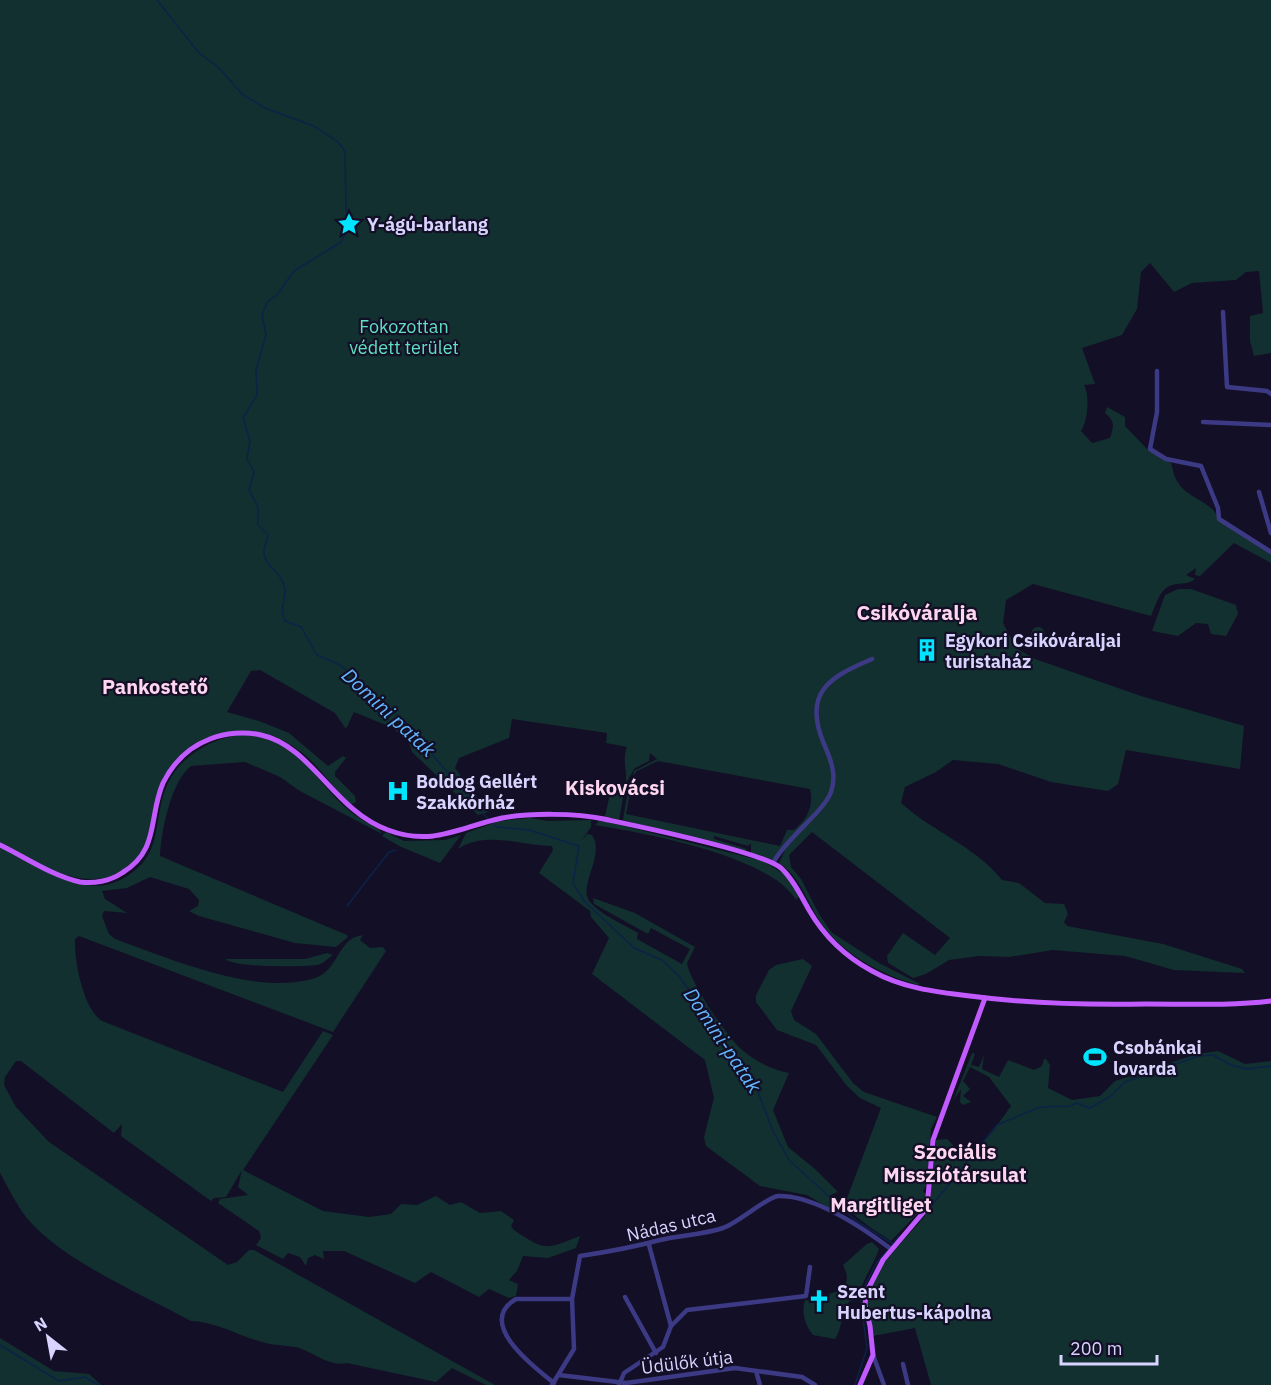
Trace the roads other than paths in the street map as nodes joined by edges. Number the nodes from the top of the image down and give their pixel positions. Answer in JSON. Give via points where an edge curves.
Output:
{"nodes":[{"id":1,"x":1223,"y":312,"type":"dead end"},
{"id":2,"x":1157,"y":371,"type":"dead end"},
{"id":3,"x":1271,"y":394,"type":"edge"},
{"id":4,"x":1203,"y":422,"type":"dead end"},
{"id":5,"x":1271,"y":425,"type":"edge"},
{"id":6,"x":1259,"y":492,"type":"dead end"},
{"id":7,"x":1271,"y":533,"type":"edge"},
{"id":8,"x":1271,"y":552,"type":"edge"},
{"id":9,"x":872,"y":659,"type":"dead end"},
{"id":10,"x":0,"y":845,"type":"edge"},
{"id":11,"x":773,"y":863,"type":"junction"},
{"id":12,"x":985,"y":998,"type":"junction"},
{"id":13,"x":1271,"y":1000,"type":"edge"},
{"id":14,"x":649,"y":1245,"type":"junction"},
{"id":15,"x":891,"y":1249,"type":"junction"},
{"id":16,"x":810,"y":1267,"type":"dead end"},
{"id":17,"x":625,"y":1297,"type":"dead end"},
{"id":18,"x":572,"y":1299,"type":"junction"},
{"id":19,"x":671,"y":1326,"type":"junction"},
{"id":20,"x":656,"y":1353,"type":"junction"},
{"id":21,"x":873,"y":1355,"type":"junction"},
{"id":22,"x":903,"y":1364,"type":"dead end"},
{"id":23,"x":756,"y":1371,"type":"junction"},
{"id":24,"x":560,"y":1375,"type":"junction"},
{"id":25,"x":620,"y":1383,"type":"edge"},
{"id":26,"x":553,"y":1384,"type":"edge"},
{"id":27,"x":760,"y":1385,"type":"edge"},
{"id":28,"x":815,"y":1385,"type":"edge"},
{"id":29,"x":860,"y":1385,"type":"edge"},
{"id":30,"x":884,"y":1385,"type":"edge"},
{"id":31,"x":908,"y":1385,"type":"edge"}],
"edges":[{"from":1,"to":3,"type":"street","via":[[1227,387]]},
{"from":2,"to":8,"type":"street","via":[[1157,412],[1150,449],[1166,459],[1201,466],[1219,519]]},
{"from":4,"to":5,"type":"street"},
{"from":6,"to":7,"type":"street"},
{"from":9,"to":11,"type":"street","via":[[840,674],[823,688],[817,719],[832,765],[831,790]]},
{"from":10,"to":11,"type":"main road","via":[[78,881],[98,882],[115,877],[145,852],[161,789],[181,758],[214,738],[251,733],[291,749],[352,811],[391,832],[441,836],[514,816],[592,817]]},
{"from":11,"to":12,"type":"main road","via":[[788,875],[823,930],[861,965],[917,988]]},
{"from":12,"to":13,"type":"main road","via":[[1083,1005],[1235,1004]]},
{"from":12,"to":15,"type":"main road","via":[[933,1140],[927,1208]]},
{"from":14,"to":15,"type":"street","name":"Nádas utca","via":[[722,1228],[779,1196],[811,1201]]},
{"from":14,"to":18,"type":"street","name":"Nádas utca","via":[[579,1257]]},
{"from":14,"to":19,"type":"street"},
{"from":15,"to":21,"type":"main road","via":[[871,1281],[865,1301]]},
{"from":16,"to":19,"type":"street","via":[[807,1295],[748,1305],[692,1308]]},
{"from":17,"to":20,"type":"street"},
{"from":18,"to":24,"type":"street","via":[[574,1349]]},
{"from":18,"to":26,"type":"street","via":[[516,1299],[502,1314],[507,1337]]},
{"from":19,"to":20,"type":"street","via":[[665,1344]]},
{"from":20,"to":25,"type":"street","via":[[624,1373]]},
{"from":21,"to":29,"type":"main road"},
{"from":21,"to":30,"type":"street"},
{"from":22,"to":31,"type":"street"},
{"from":23,"to":25,"type":"street","name":"Üdülők útja","via":[[727,1368]]},
{"from":23,"to":27,"type":"street"},
{"from":23,"to":28,"type":"street","name":"Üdülők útja","via":[[802,1377]]},
{"from":24,"to":25,"type":"street","name":"Üdülők útja"},
{"from":24,"to":26,"type":"street"}]}
